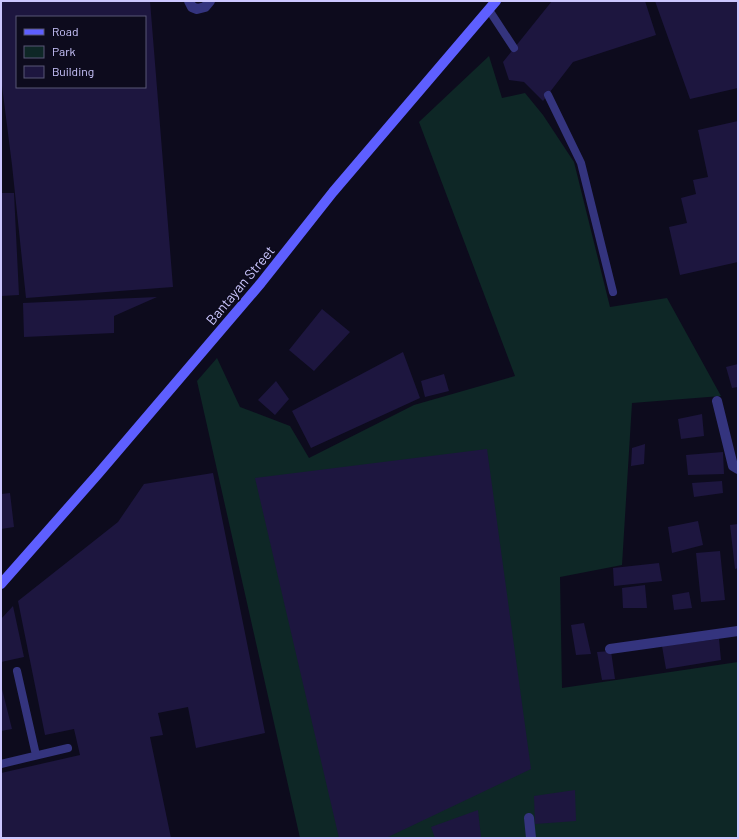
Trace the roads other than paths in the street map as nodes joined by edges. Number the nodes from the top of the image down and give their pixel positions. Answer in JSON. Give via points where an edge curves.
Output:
{"nodes":[{"id":1,"x":189,"y":1,"type":"edge"},
{"id":2,"x":210,"y":1,"type":"edge"},
{"id":3,"x":496,"y":1,"type":"edge"},
{"id":4,"x":489,"y":10,"type":"junction"},
{"id":5,"x":514,"y":48,"type":"dead end"},
{"id":6,"x":548,"y":95,"type":"dead end"},
{"id":7,"x":613,"y":292,"type":"dead end"},
{"id":8,"x":717,"y":401,"type":"dead end"},
{"id":9,"x":738,"y":469,"type":"edge"},
{"id":10,"x":1,"y":584,"type":"edge"},
{"id":11,"x":738,"y":631,"type":"edge"},
{"id":12,"x":610,"y":649,"type":"dead end"},
{"id":13,"x":18,"y":671,"type":"dead end"},
{"id":14,"x":68,"y":748,"type":"dead end"},
{"id":15,"x":36,"y":756,"type":"junction"},
{"id":16,"x":1,"y":764,"type":"edge"},
{"id":17,"x":529,"y":818,"type":"dead end"},
{"id":18,"x":531,"y":838,"type":"edge"}],
"edges":[{"from":1,"to":2,"type":"street","via":[[197,9],[205,7]]},
{"from":3,"to":4,"type":"main road","name":"Bantayan Street"},
{"from":4,"to":5,"type":"lane"},
{"from":4,"to":10,"type":"main road","name":"Bantayan Street","via":[[333,192],[261,283]]},
{"from":6,"to":7,"type":"lane","via":[[581,163]]},
{"from":8,"to":9,"type":"street","via":[[734,466]]},
{"from":11,"to":12,"type":"street"},
{"from":13,"to":15,"type":"lane"},
{"from":14,"to":15,"type":"lane"},
{"from":15,"to":16,"type":"lane"},
{"from":17,"to":18,"type":"street"}]}
